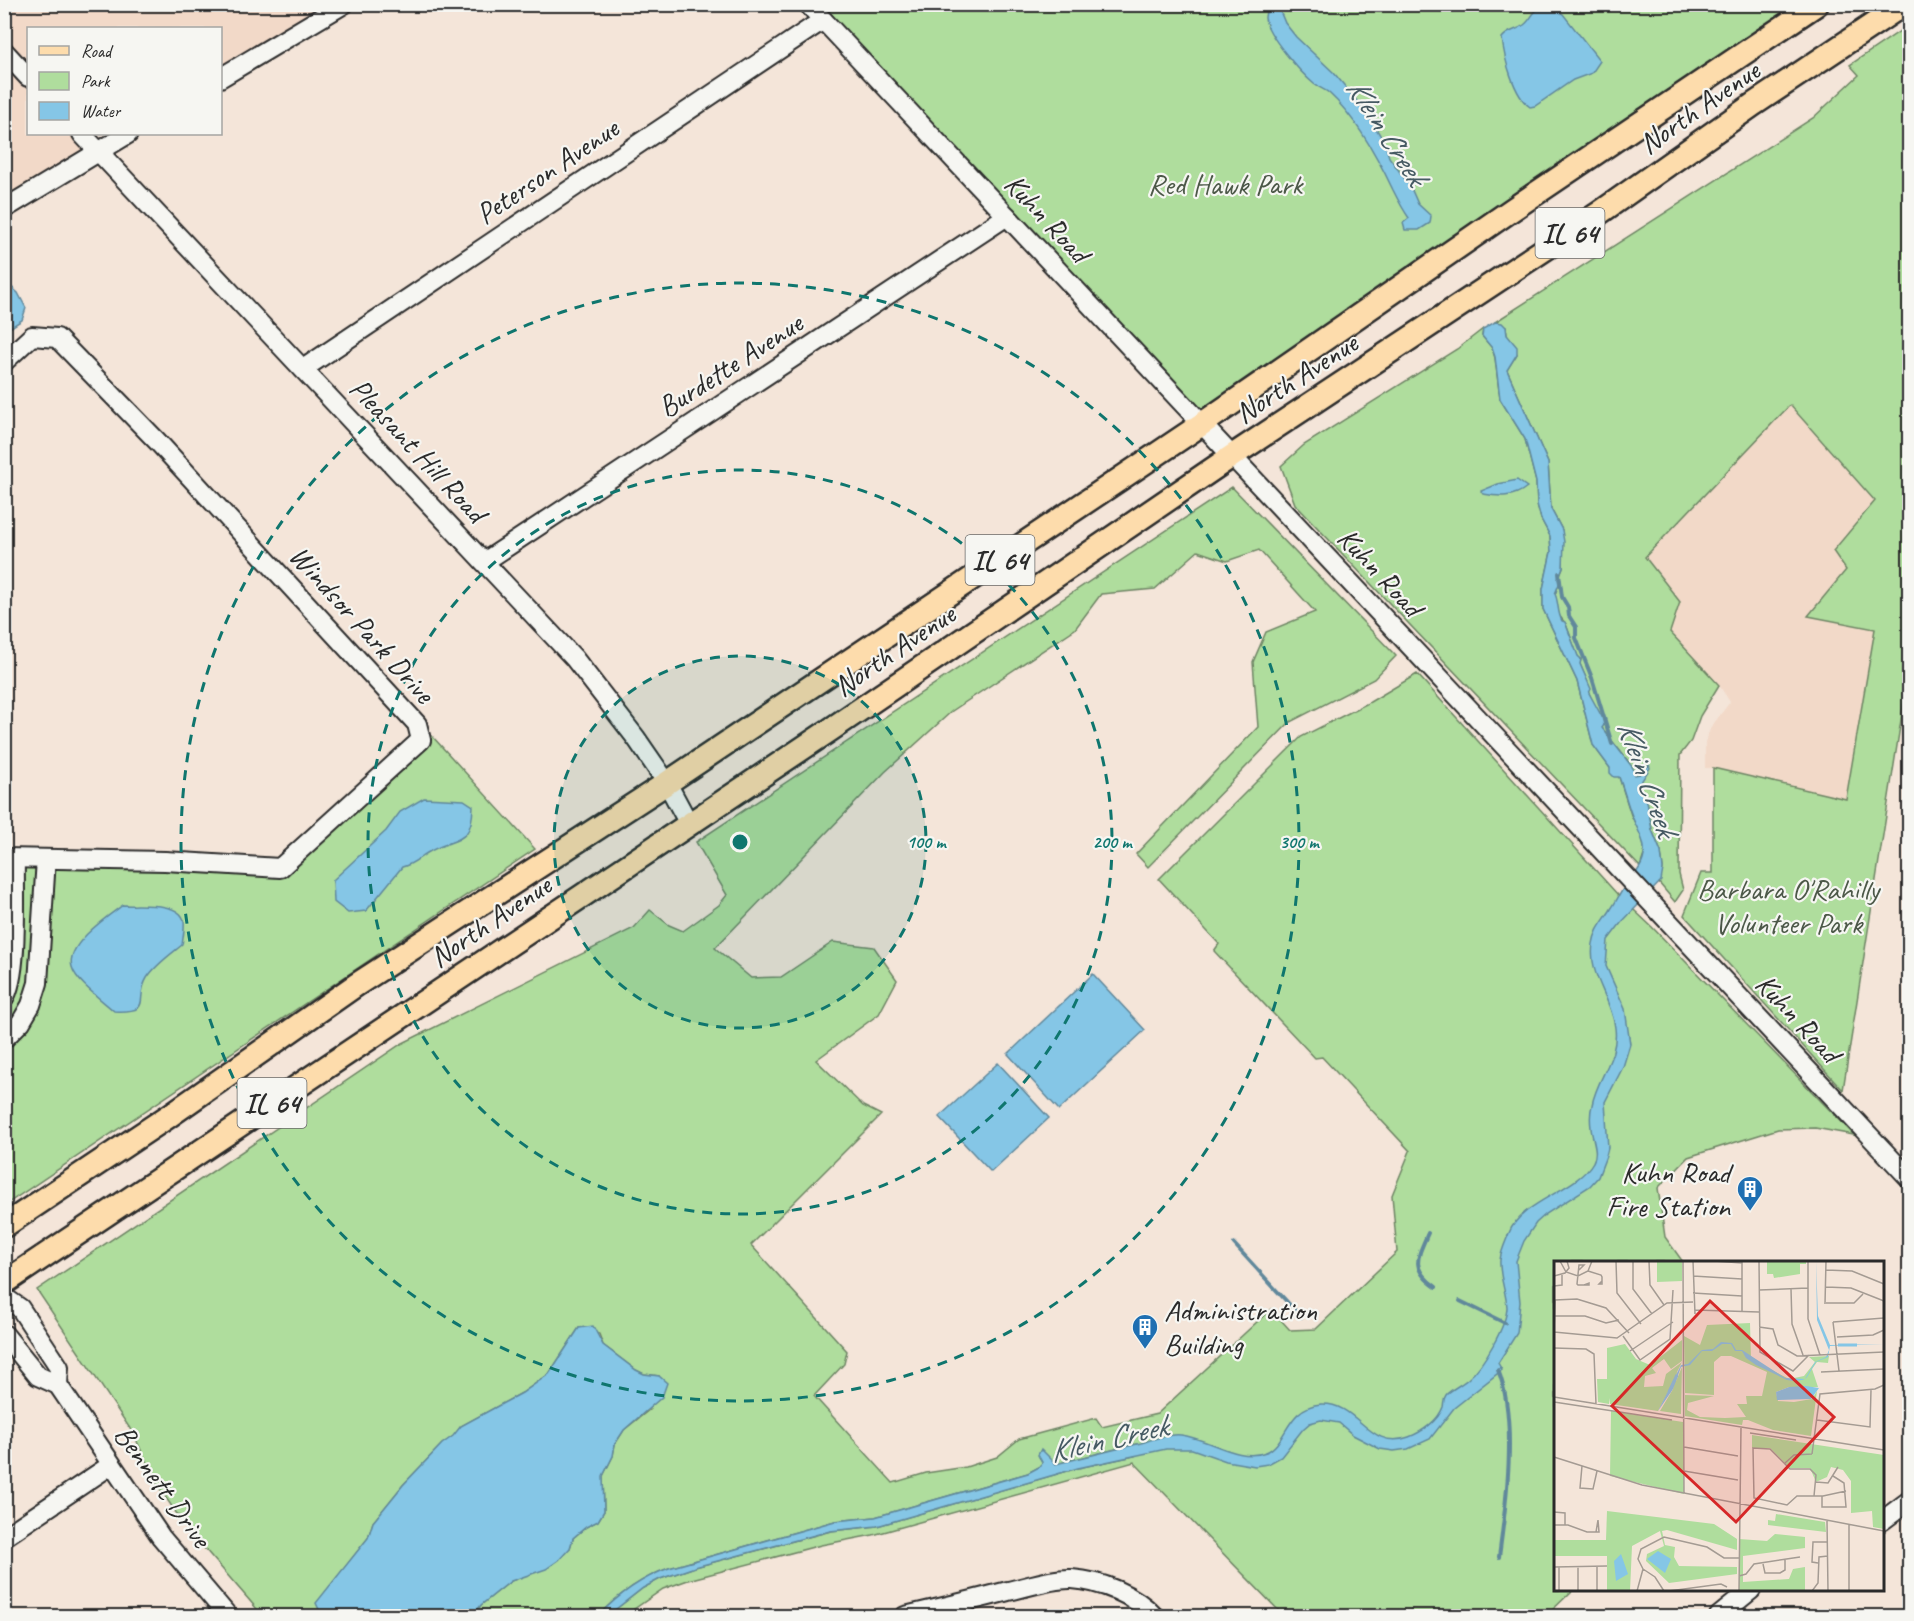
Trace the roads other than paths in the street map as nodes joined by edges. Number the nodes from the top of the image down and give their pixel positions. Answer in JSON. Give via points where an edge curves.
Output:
{"nodes":[{"id":1,"x":344,"y":4,"type":"edge"},
{"id":2,"x":808,"y":4,"type":"edge"},
{"id":3,"x":1817,"y":4,"type":"edge"},
{"id":4,"x":1904,"y":4,"type":"edge"},
{"id":5,"x":823,"y":20,"type":"junction"},
{"id":6,"x":4,"y":51,"type":"edge"},
{"id":7,"x":27,"y":76,"type":"edge"},
{"id":8,"x":222,"y":77,"type":"edge"},
{"id":9,"x":83,"y":135,"type":"edge"},
{"id":10,"x":126,"y":135,"type":"edge"},
{"id":11,"x":98,"y":151,"type":"junction"},
{"id":12,"x":4,"y":209,"type":"edge"},
{"id":13,"x":1007,"y":216,"type":"junction"},
{"id":14,"x":4,"y":362,"type":"edge"},
{"id":15,"x":303,"y":369,"type":"junction"},
{"id":16,"x":1202,"y":424,"type":"junction"},
{"id":17,"x":1232,"y":456,"type":"junction"},
{"id":18,"x":484,"y":562,"type":"junction"},
{"id":19,"x":667,"y":783,"type":"junction"},
{"id":20,"x":689,"y":824,"type":"junction"},
{"id":21,"x":10,"y":859,"type":"edge"},
{"id":22,"x":46,"y":859,"type":"junction"},
{"id":23,"x":4,"y":998,"type":"edge"},
{"id":24,"x":4,"y":1039,"type":"edge"},
{"id":25,"x":1910,"y":1179,"type":"edge"},
{"id":26,"x":4,"y":1226,"type":"edge"},
{"id":27,"x":4,"y":1283,"type":"edge"},
{"id":28,"x":4,"y":1297,"type":"edge"},
{"id":29,"x":4,"y":1334,"type":"edge"},
{"id":30,"x":58,"y":1385,"type":"junction"},
{"id":31,"x":111,"y":1465,"type":"junction"},
{"id":32,"x":1910,"y":1500,"type":"edge"},
{"id":33,"x":1884,"y":1520,"type":"edge"},
{"id":34,"x":4,"y":1537,"type":"edge"},
{"id":35,"x":1750,"y":1591,"type":"edge"},
{"id":36,"x":228,"y":1617,"type":"edge"},
{"id":37,"x":906,"y":1617,"type":"edge"},
{"id":38,"x":1154,"y":1617,"type":"edge"},
{"id":39,"x":1719,"y":1617,"type":"edge"}],
"edges":[{"from":1,"to":8,"type":"street"},
{"from":2,"to":5,"type":"street","name":"Kuhn Road"},
{"from":3,"to":16,"type":"main road","name":"North Avenue","number":"IL 64"},
{"from":4,"to":17,"type":"main road","name":"North Avenue","number":"IL 64","via":[[1598,214]]},
{"from":5,"to":13,"type":"street","name":"Kuhn Road"},
{"from":5,"to":15,"type":"street","name":"Peterson Avenue"},
{"from":6,"to":7,"type":"street"},
{"from":9,"to":11,"type":"street","name":"Pleasant Hill Road"},
{"from":10,"to":11,"type":"street"},
{"from":11,"to":12,"type":"street"},
{"from":11,"to":15,"type":"street","name":"Pleasant Hill Road"},
{"from":13,"to":16,"type":"street","name":"Kuhn Road"},
{"from":13,"to":18,"type":"street","name":"Burdette Avenue"},
{"from":14,"to":22,"type":"street","name":"Windsor Park Drive","via":[[32,336],[57,338],[410,716],[417,724],[421,740],[280,868]]},
{"from":15,"to":18,"type":"street","name":"Pleasant Hill Road"},
{"from":16,"to":17,"type":"street","name":"Kuhn Road"},
{"from":16,"to":19,"type":"main road","name":"North Avenue","number":"IL 64"},
{"from":17,"to":20,"type":"main road","name":"North Avenue","number":"IL 64"},
{"from":17,"to":25,"type":"street","name":"Kuhn Road"},
{"from":18,"to":19,"type":"street","name":"Pleasant Hill Road","via":[[574,658]]},
{"from":19,"to":20,"type":"street","name":"Pleasant Hill Road"},
{"from":19,"to":26,"type":"main road","name":"North Avenue","number":"IL 64","via":[[356,985]]},
{"from":20,"to":27,"type":"main road","name":"North Avenue","number":"IL 64"},
{"from":21,"to":22,"type":"street","name":"Windsor Park Drive"},
{"from":21,"to":23,"type":"street","name":"Windsor Park Drive","via":[[13,972]]},
{"from":22,"to":24,"type":"street","via":[[38,983],[21,1022]]},
{"from":28,"to":30,"type":"street","name":"Bennett Drive","via":[[20,1308],[59,1367]]},
{"from":29,"to":30,"type":"street","name":"Bennett Drive","via":[[38,1376]]},
{"from":30,"to":31,"type":"street","name":"Bennett Drive"},
{"from":31,"to":34,"type":"street"},
{"from":31,"to":36,"type":"street","name":"Bennett Drive","via":[[160,1537]]},
{"from":32,"to":33,"type":"street"},
{"from":35,"to":39,"type":"street"},
{"from":37,"to":38,"type":"street","via":[[1071,1579],[1121,1593]]}]}
